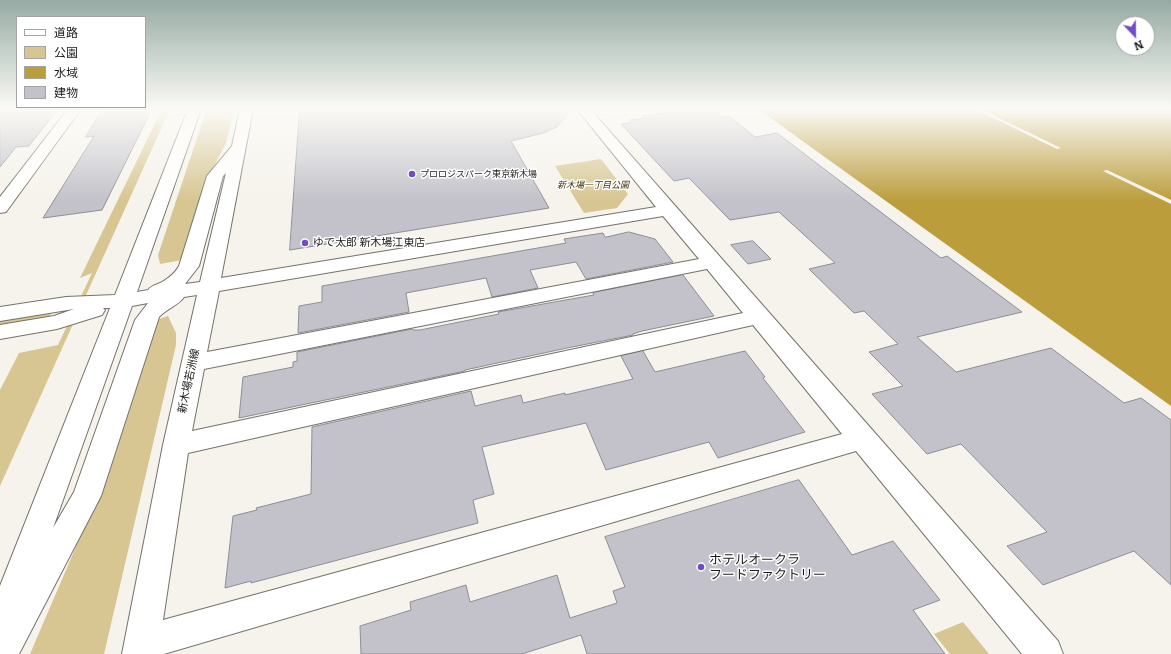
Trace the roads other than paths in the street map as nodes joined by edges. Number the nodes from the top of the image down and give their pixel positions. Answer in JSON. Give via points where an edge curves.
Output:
{"nodes":[{"id":1,"x":52,"y":140,"type":"edge"},
{"id":2,"x":183,"y":140,"type":"edge"},
{"id":3,"x":240,"y":140,"type":"edge"},
{"id":4,"x":608,"y":140,"type":"edge"},
{"id":5,"x":239,"y":144,"type":"junction"},
{"id":6,"x":0,"y":208,"type":"edge"},
{"id":7,"x":667,"y":210,"type":"junction"},
{"id":8,"x":712,"y":262,"type":"junction"},
{"id":9,"x":209,"y":286,"type":"junction"},
{"id":10,"x":122,"y":302,"type":"junction"},
{"id":11,"x":0,"y":314,"type":"edge"},
{"id":12,"x":758,"y":317,"type":"junction"},
{"id":13,"x":0,"y":332,"type":"edge"},
{"id":14,"x":193,"y":364,"type":"junction"},
{"id":15,"x":863,"y":439,"type":"junction"},
{"id":16,"x":176,"y":445,"type":"junction"},
{"id":17,"x":0,"y":629,"type":"edge"},
{"id":18,"x":141,"y":649,"type":"edge"},
{"id":19,"x":0,"y":652,"type":"edge"},
{"id":20,"x":1045,"y":654,"type":"edge"}],
"edges":[{"from":1,"to":6,"type":"street"},
{"from":2,"to":10,"type":"street"},
{"from":3,"to":5,"type":"street","name":"新木場若洲線"},
{"from":4,"to":7,"type":"street"},
{"from":5,"to":9,"type":"street","name":"新木場若洲線"},
{"from":5,"to":10,"type":"street","via":[[215,176],[185,274],[165,289]]},
{"from":7,"to":8,"type":"street"},
{"from":7,"to":9,"type":"street"},
{"from":8,"to":12,"type":"street"},
{"from":8,"to":14,"type":"street"},
{"from":9,"to":10,"type":"street"},
{"from":9,"to":14,"type":"street","name":"新木場若洲線"},
{"from":9,"to":19,"type":"street","via":[[172,297],[151,310],[137,342],[87,496]]},
{"from":10,"to":11,"type":"street","via":[[66,303]]},
{"from":10,"to":13,"type":"street","via":[[57,322]]},
{"from":10,"to":17,"type":"street"},
{"from":12,"to":15,"type":"street"},
{"from":12,"to":16,"type":"street"},
{"from":14,"to":16,"type":"street","name":"新木場若洲線"},
{"from":15,"to":18,"type":"street"},
{"from":15,"to":20,"type":"street"},
{"from":16,"to":18,"type":"street","name":"新木場若洲線"}]}
